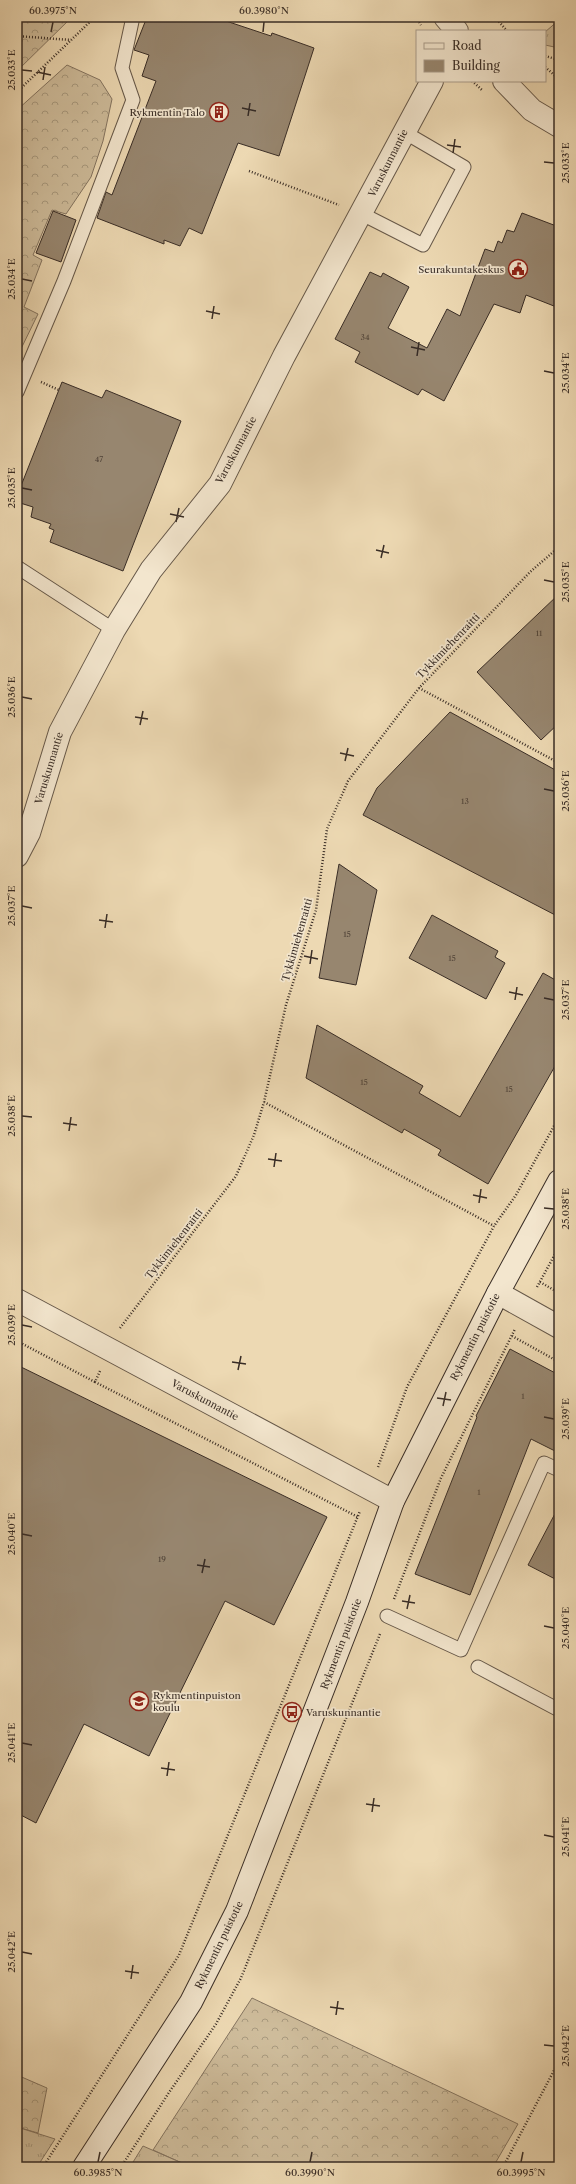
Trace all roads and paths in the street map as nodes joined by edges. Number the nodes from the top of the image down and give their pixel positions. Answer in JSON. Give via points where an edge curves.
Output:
{"nodes":[{"id":1,"x":95,"y":17,"type":"edge"},
{"id":2,"x":133,"y":17,"type":"edge"},
{"id":3,"x":445,"y":17,"type":"edge"},
{"id":4,"x":495,"y":17,"type":"edge"},
{"id":5,"x":456,"y":30,"type":"edge"},
{"id":6,"x":506,"y":30,"type":"edge"},
{"id":7,"x":17,"y":36,"type":"edge"},
{"id":8,"x":71,"y":40,"type":"junction"},
{"id":9,"x":546,"y":56,"type":"edge"},
{"id":10,"x":559,"y":60,"type":"edge"},
{"id":11,"x":546,"y":68,"type":"edge"},
{"id":12,"x":559,"y":79,"type":"edge"},
{"id":13,"x":431,"y":82,"type":"edge"},
{"id":14,"x":505,"y":82,"type":"edge"},
{"id":15,"x":17,"y":92,"type":"edge"},
{"id":16,"x":559,"y":126,"type":"edge"},
{"id":17,"x":404,"y":132,"type":"junction"},
{"id":18,"x":250,"y":171,"type":"dead end"},
{"id":19,"x":362,"y":214,"type":"junction"},
{"id":20,"x":17,"y":392,"type":"edge"},
{"id":21,"x":559,"y":547,"type":"edge"},
{"id":22,"x":17,"y":567,"type":"edge"},
{"id":23,"x":114,"y":630,"type":"junction"},
{"id":24,"x":419,"y":688,"type":"junction"},
{"id":25,"x":559,"y":763,"type":"edge"},
{"id":26,"x":17,"y":856,"type":"edge"},
{"id":27,"x":264,"y":1102,"type":"junction"},
{"id":28,"x":559,"y":1117,"type":"edge"},
{"id":29,"x":559,"y":1181,"type":"edge"},
{"id":30,"x":494,"y":1226,"type":"junction"},
{"id":31,"x":559,"y":1247,"type":"edge"},
{"id":32,"x":540,"y":1282,"type":"junction"},
{"id":33,"x":498,"y":1293,"type":"junction"},
{"id":34,"x":559,"y":1293,"type":"edge"},
{"id":35,"x":17,"y":1300,"type":"edge"},
{"id":36,"x":525,"y":1308,"type":"junction"},
{"id":37,"x":559,"y":1327,"type":"edge"},
{"id":38,"x":512,"y":1336,"type":"junction"},
{"id":39,"x":17,"y":1341,"type":"edge"},
{"id":40,"x":110,"y":1349,"type":"junction"},
{"id":41,"x":559,"y":1362,"type":"edge"},
{"id":42,"x":95,"y":1382,"type":"junction"},
{"id":43,"x":559,"y":1470,"type":"edge"},
{"id":44,"x":370,"y":1488,"type":"junction"},
{"id":45,"x":393,"y":1501,"type":"junction"},
{"id":46,"x":358,"y":1517,"type":"junction"},
{"id":47,"x":388,"y":1616,"type":"joint"},
{"id":48,"x":478,"y":1667,"type":"dead end"},
{"id":49,"x":559,"y":1710,"type":"edge"},
{"id":50,"x":559,"y":2061,"type":"edge"},
{"id":51,"x":141,"y":2136,"type":"dead end"},
{"id":52,"x":44,"y":2167,"type":"edge"},
{"id":53,"x":84,"y":2167,"type":"edge"},
{"id":54,"x":121,"y":2167,"type":"edge"},
{"id":55,"x":502,"y":2167,"type":"edge"}],
"edges":[{"from":1,"to":8,"type":"path"},
{"from":2,"to":20,"type":"lane","via":[[122,68],[133,100],[64,281]]},
{"from":3,"to":5,"type":"street"},
{"from":4,"to":6,"type":"path"},
{"from":7,"to":8,"type":"path"},
{"from":8,"to":15,"type":"path"},
{"from":9,"to":10,"type":"path"},
{"from":11,"to":12,"type":"path"},
{"from":13,"to":17,"type":"street","name":"Varuskunnantie"},
{"from":14,"to":16,"type":"street","via":[[532,110]]},
{"from":17,"to":19,"type":"street","name":"Varuskunnantie"},
{"from":17,"to":19,"type":"lane","via":[[464,167],[423,245]]},
{"from":18,"to":19,"type":"path"},
{"from":19,"to":23,"type":"street","name":"Varuskunnantie","via":[[284,356],[220,484],[151,570]]},
{"from":21,"to":24,"type":"path","name":"Tykkimiehenraitti","via":[[530,572]]},
{"from":22,"to":23,"type":"lane"},
{"from":23,"to":26,"type":"street","name":"Varuskunnantie","via":[[60,732],[29,833]]},
{"from":24,"to":25,"type":"path"},
{"from":24,"to":27,"type":"path","name":"Tykkimiehenraitti","via":[[348,781],[327,829],[316,910],[286,1005]]},
{"from":27,"to":30,"type":"path"},
{"from":27,"to":40,"type":"path","name":"Tykkimiehenraitti","via":[[254,1135],[236,1176],[119,1328]]},
{"from":28,"to":30,"type":"path","via":[[516,1195]]},
{"from":29,"to":33,"type":"street","name":"Rykmentin puistotie"},
{"from":30,"to":44,"type":"path","via":[[407,1387]]},
{"from":31,"to":32,"type":"path"},
{"from":32,"to":34,"type":"path"},
{"from":32,"to":36,"type":"path"},
{"from":33,"to":36,"type":"street"},
{"from":33,"to":45,"type":"street","name":"Rykmentin puistotie"},
{"from":35,"to":40,"type":"street","name":"Varuskunnantie"},
{"from":36,"to":37,"type":"street"},
{"from":36,"to":38,"type":"path"},
{"from":38,"to":41,"type":"path"},
{"from":38,"to":47,"type":"path","via":[[489,1377],[441,1478]]},
{"from":39,"to":42,"type":"path"},
{"from":40,"to":42,"type":"path","name":"Tykkimiehenraitti"},
{"from":40,"to":44,"type":"street","name":"Varuskunnantie"},
{"from":42,"to":46,"type":"path"},
{"from":43,"to":47,"type":"lane","via":[[544,1463],[461,1650]]},
{"from":44,"to":45,"type":"street","name":"Varuskunnantie"},
{"from":44,"to":46,"type":"path"},
{"from":45,"to":53,"type":"street","name":"Rykmentin puistotie","via":[[357,1602],[237,1911],[191,2002]]},
{"from":46,"to":52,"type":"path","via":[[179,1955]]},
{"from":48,"to":49,"type":"lane"},
{"from":50,"to":55,"type":"path"},
{"from":51,"to":54,"type":"path"}]}
